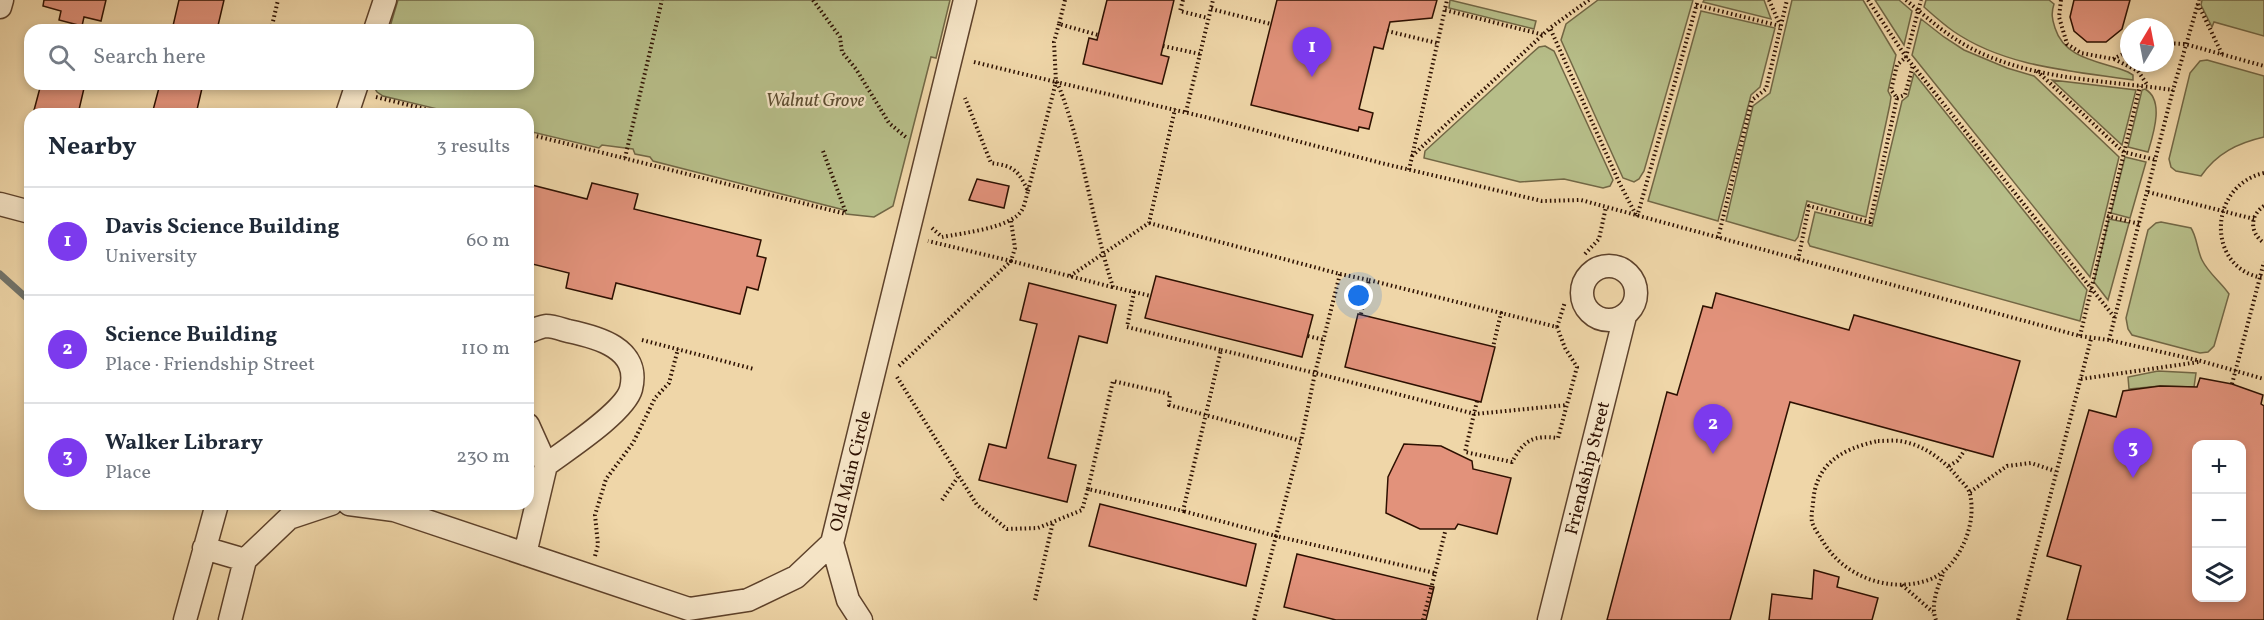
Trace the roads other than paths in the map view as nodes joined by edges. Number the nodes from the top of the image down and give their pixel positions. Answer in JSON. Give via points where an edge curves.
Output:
{"nodes":[{"id":1,"x":2,"y":0,"type":"edge"},
{"id":2,"x":385,"y":0,"type":"edge"},
{"id":3,"x":965,"y":0,"type":"edge"},
{"id":4,"x":0,"y":7,"type":"edge"},
{"id":5,"x":377,"y":24,"type":"edge"},
{"id":6,"x":365,"y":90,"type":"edge"},
{"id":7,"x":352,"y":108,"type":"edge"},
{"id":8,"x":0,"y":204,"type":"edge"},
{"id":9,"x":24,"y":210,"type":"edge"},
{"id":10,"x":1625,"y":316,"type":"dead end"},
{"id":11,"x":534,"y":330,"type":"edge"},
{"id":12,"x":534,"y":438,"type":"edge"},
{"id":13,"x":546,"y":465,"type":"junction"},
{"id":14,"x":215,"y":510,"type":"edge"},
{"id":15,"x":313,"y":510,"type":"edge"},
{"id":16,"x":394,"y":510,"type":"edge"},
{"id":17,"x":832,"y":543,"type":"junction"},
{"id":18,"x":204,"y":548,"type":"junction"},
{"id":19,"x":525,"y":554,"type":"junction"},
{"id":20,"x":245,"y":560,"type":"junction"},
{"id":21,"x":688,"y":609,"type":"junction"},
{"id":22,"x":185,"y":620,"type":"edge"},
{"id":23,"x":230,"y":620,"type":"edge"},
{"id":24,"x":718,"y":620,"type":"edge"},
{"id":25,"x":861,"y":620,"type":"edge"},
{"id":26,"x":1549,"y":620,"type":"edge"}],
"edges":[{"from":1,"to":4,"type":"street"},
{"from":2,"to":5,"type":"street"},
{"from":3,"to":17,"type":"street","name":"Old Main Circle"},
{"from":6,"to":7,"type":"street"},
{"from":8,"to":9,"type":"street"},
{"from":10,"to":26,"type":"street","name":"Friendship Street"},
{"from":11,"to":13,"type":"street","via":[[546,326],[606,340],[619,349],[633,376],[631,390],[622,405]]},
{"from":12,"to":13,"type":"street"},
{"from":13,"to":19,"type":"street"},
{"from":14,"to":18,"type":"street"},
{"from":15,"to":20,"type":"street","via":[[289,518]]},
{"from":16,"to":19,"type":"street","name":"Old Main Circle"},
{"from":17,"to":21,"type":"street","name":"Old Main Circle","via":[[796,577],[748,600]]},
{"from":17,"to":25,"type":"street","via":[[848,600]]},
{"from":18,"to":20,"type":"street"},
{"from":18,"to":22,"type":"street"},
{"from":19,"to":21,"type":"street","name":"Old Main Circle"},
{"from":20,"to":23,"type":"street"},
{"from":21,"to":24,"type":"street"}]}
